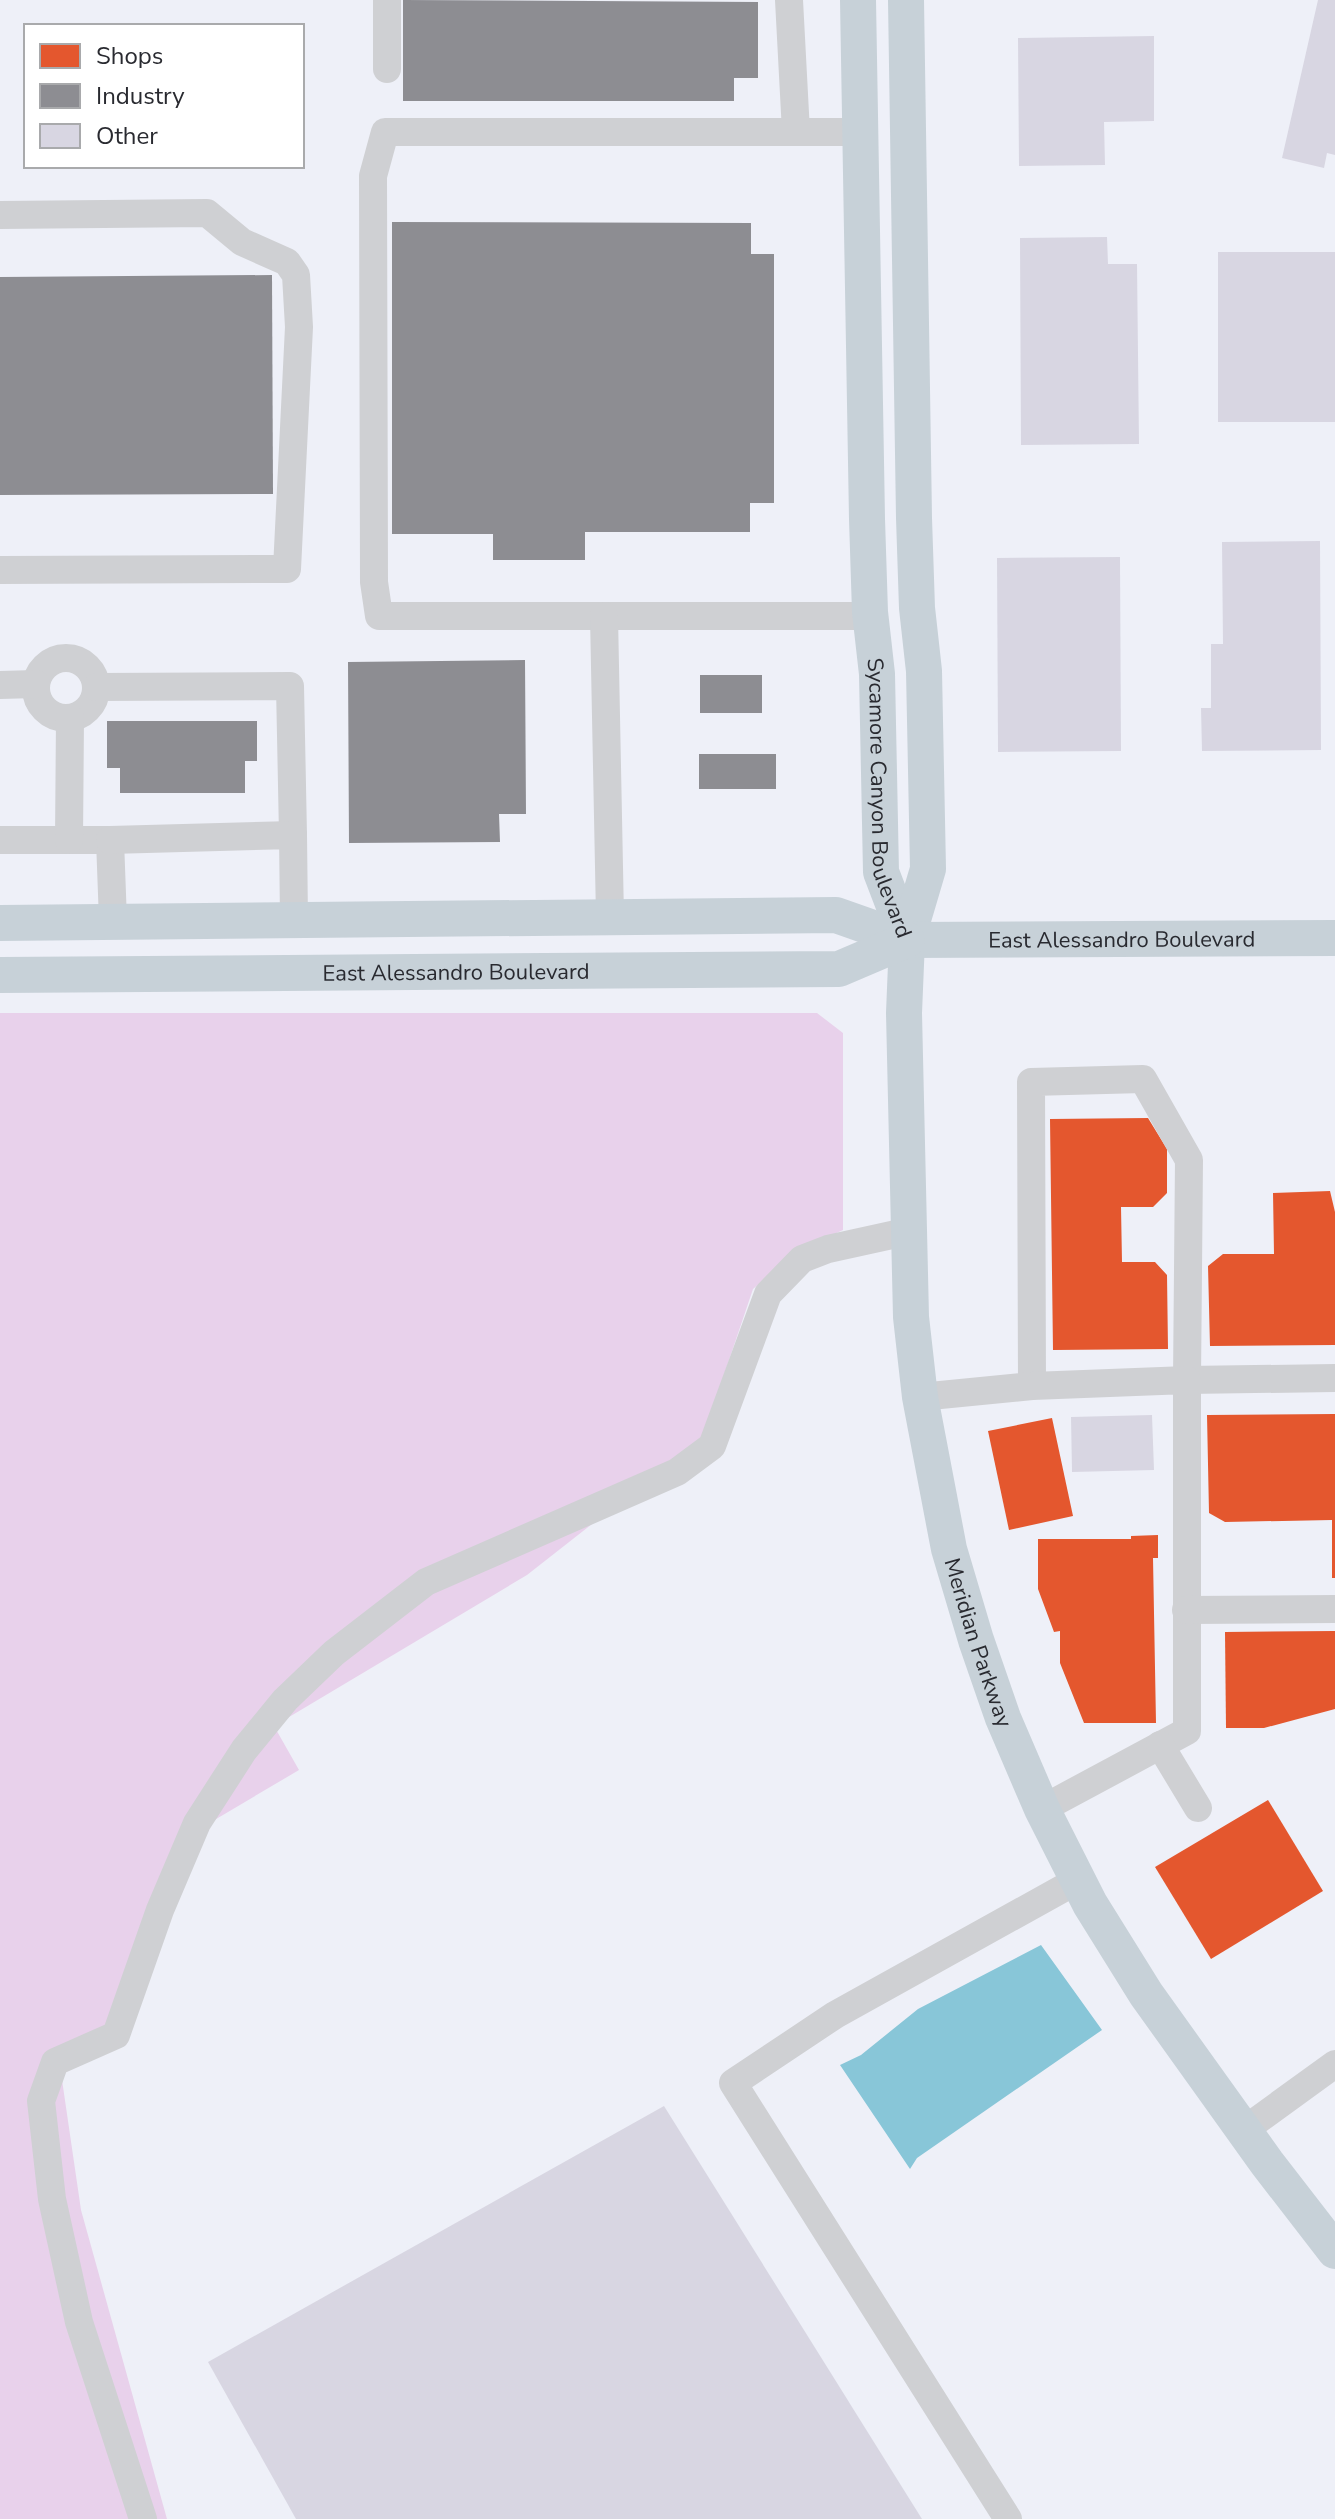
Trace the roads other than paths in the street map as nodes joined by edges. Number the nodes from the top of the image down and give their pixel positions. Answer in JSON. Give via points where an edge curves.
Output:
{"nodes":[{"id":1,"x":387,"y":0,"type":"edge"},
{"id":2,"x":789,"y":0,"type":"edge"},
{"id":3,"x":858,"y":0,"type":"edge"},
{"id":4,"x":906,"y":0,"type":"edge"},
{"id":5,"x":387,"y":69,"type":"dead end"},
{"id":6,"x":796,"y":132,"type":"junction"},
{"id":7,"x":862,"y":132,"type":"junction"},
{"id":8,"x":0,"y":215,"type":"edge"},
{"id":9,"x":0,"y":570,"type":"edge"},
{"id":10,"x":604,"y":616,"type":"junction"},
{"id":11,"x":871,"y":616,"type":"junction"},
{"id":12,"x":36,"y":684,"type":"junction"},
{"id":13,"x":0,"y":685,"type":"edge"},
{"id":14,"x":96,"y":687,"type":"junction"},
{"id":15,"x":70,"y":718,"type":"junction"},
{"id":16,"x":293,"y":835,"type":"junction"},
{"id":17,"x":0,"y":840,"type":"edge"},
{"id":18,"x":69,"y":840,"type":"junction"},
{"id":19,"x":110,"y":840,"type":"junction"},
{"id":20,"x":610,"y":917,"type":"junction"},
{"id":21,"x":294,"y":920,"type":"junction"},
{"id":22,"x":113,"y":921,"type":"junction"},
{"id":23,"x":0,"y":923,"type":"edge"},
{"id":24,"x":1335,"y":938,"type":"edge"},
{"id":25,"x":907,"y":940,"type":"junction"},
{"id":26,"x":0,"y":975,"type":"edge"},
{"id":27,"x":910,"y":1231,"type":"junction"},
{"id":28,"x":1335,"y":1378,"type":"edge"},
{"id":29,"x":1187,"y":1380,"type":"junction"},
{"id":30,"x":1032,"y":1386,"type":"junction"},
{"id":31,"x":920,"y":1397,"type":"junction"},
{"id":32,"x":1335,"y":1609,"type":"edge"},
{"id":33,"x":1186,"y":1610,"type":"junction"},
{"id":34,"x":1160,"y":1745,"type":"junction"},
{"id":35,"x":1198,"y":1808,"type":"dead end"},
{"id":36,"x":1042,"y":1809,"type":"junction"},
{"id":37,"x":1078,"y":1880,"type":"junction"},
{"id":38,"x":1335,"y":2064,"type":"edge"},
{"id":39,"x":1244,"y":2130,"type":"junction"},
{"id":40,"x":1335,"y":2251,"type":"edge"},
{"id":41,"x":143,"y":2519,"type":"edge"},
{"id":42,"x":1008,"y":2519,"type":"edge"}],
"edges":[{"from":1,"to":5,"type":"street"},
{"from":2,"to":6,"type":"street"},
{"from":3,"to":7,"type":"main road","name":"Sycamore Canyon Boulevard"},
{"from":4,"to":25,"type":"main road","name":"Sycamore Canyon Boulevard","via":[[914,518],[928,869]]},
{"from":6,"to":7,"type":"street"},
{"from":6,"to":10,"type":"street","via":[[385,132],[373,176],[374,582],[379,616]]},
{"from":7,"to":11,"type":"main road","name":"Sycamore Canyon Boulevard"},
{"from":8,"to":9,"type":"street","via":[[207,213],[242,242],[287,262],[296,275],[299,327],[287,569]]},
{"from":10,"to":11,"type":"street"},
{"from":10,"to":20,"type":"street"},
{"from":11,"to":25,"type":"main road","name":"Sycamore Canyon Boulevard","via":[[881,872]]},
{"from":12,"to":13,"type":"street"},
{"from":12,"to":14,"type":"street","via":[[45,667],[63,658],[89,669]]},
{"from":12,"to":15,"type":"street","via":[[45,709]]},
{"from":14,"to":15,"type":"street","via":[[92,704]]},
{"from":14,"to":16,"type":"street","via":[[290,686]]},
{"from":15,"to":18,"type":"street"},
{"from":16,"to":19,"type":"street"},
{"from":16,"to":21,"type":"street"},
{"from":17,"to":18,"type":"street"},
{"from":18,"to":19,"type":"street"},
{"from":19,"to":22,"type":"street"},
{"from":20,"to":21,"type":"main road","name":"East Alessandro Boulevard"},
{"from":20,"to":25,"type":"main road","name":"East Alessandro Boulevard","via":[[836,915]]},
{"from":21,"to":22,"type":"main road","name":"East Alessandro Boulevard"},
{"from":22,"to":23,"type":"main road","name":"East Alessandro Boulevard"},
{"from":24,"to":25,"type":"main road","name":"East Alessandro Boulevard"},
{"from":25,"to":26,"type":"main road","name":"East Alessandro Boulevard","via":[[839,969]]},
{"from":25,"to":27,"type":"main road","name":"Meridian Parkway"},
{"from":27,"to":31,"type":"main road","name":"Meridian Parkway","via":[[911,1317]]},
{"from":27,"to":41,"type":"street","via":[[802,1259],[768,1294],[712,1446],[677,1472],[426,1582],[334,1653],[285,1700],[244,1750],[197,1823],[154,1924],[116,2035],[55,2062],[41,2101],[52,2199],[79,2322]]},
{"from":28,"to":29,"type":"street"},
{"from":29,"to":30,"type":"street"},
{"from":29,"to":30,"type":"street","via":[[1189,1160],[1143,1079],[1031,1082]]},
{"from":29,"to":33,"type":"street"},
{"from":30,"to":31,"type":"street"},
{"from":31,"to":36,"type":"main road","name":"Meridian Parkway","via":[[949,1549],[1003,1718]]},
{"from":32,"to":33,"type":"street"},
{"from":33,"to":34,"type":"street","via":[[1187,1731]]},
{"from":34,"to":35,"type":"street"},
{"from":34,"to":36,"type":"street"},
{"from":36,"to":37,"type":"main road","name":"Meridian Parkway"},
{"from":37,"to":39,"type":"main road","name":"Meridian Parkway","via":[[1146,1994]]},
{"from":37,"to":42,"type":"street","via":[[835,2015],[733,2083]]},
{"from":38,"to":39,"type":"street"},
{"from":39,"to":40,"type":"main road","name":"Meridian Parkway"}]}
